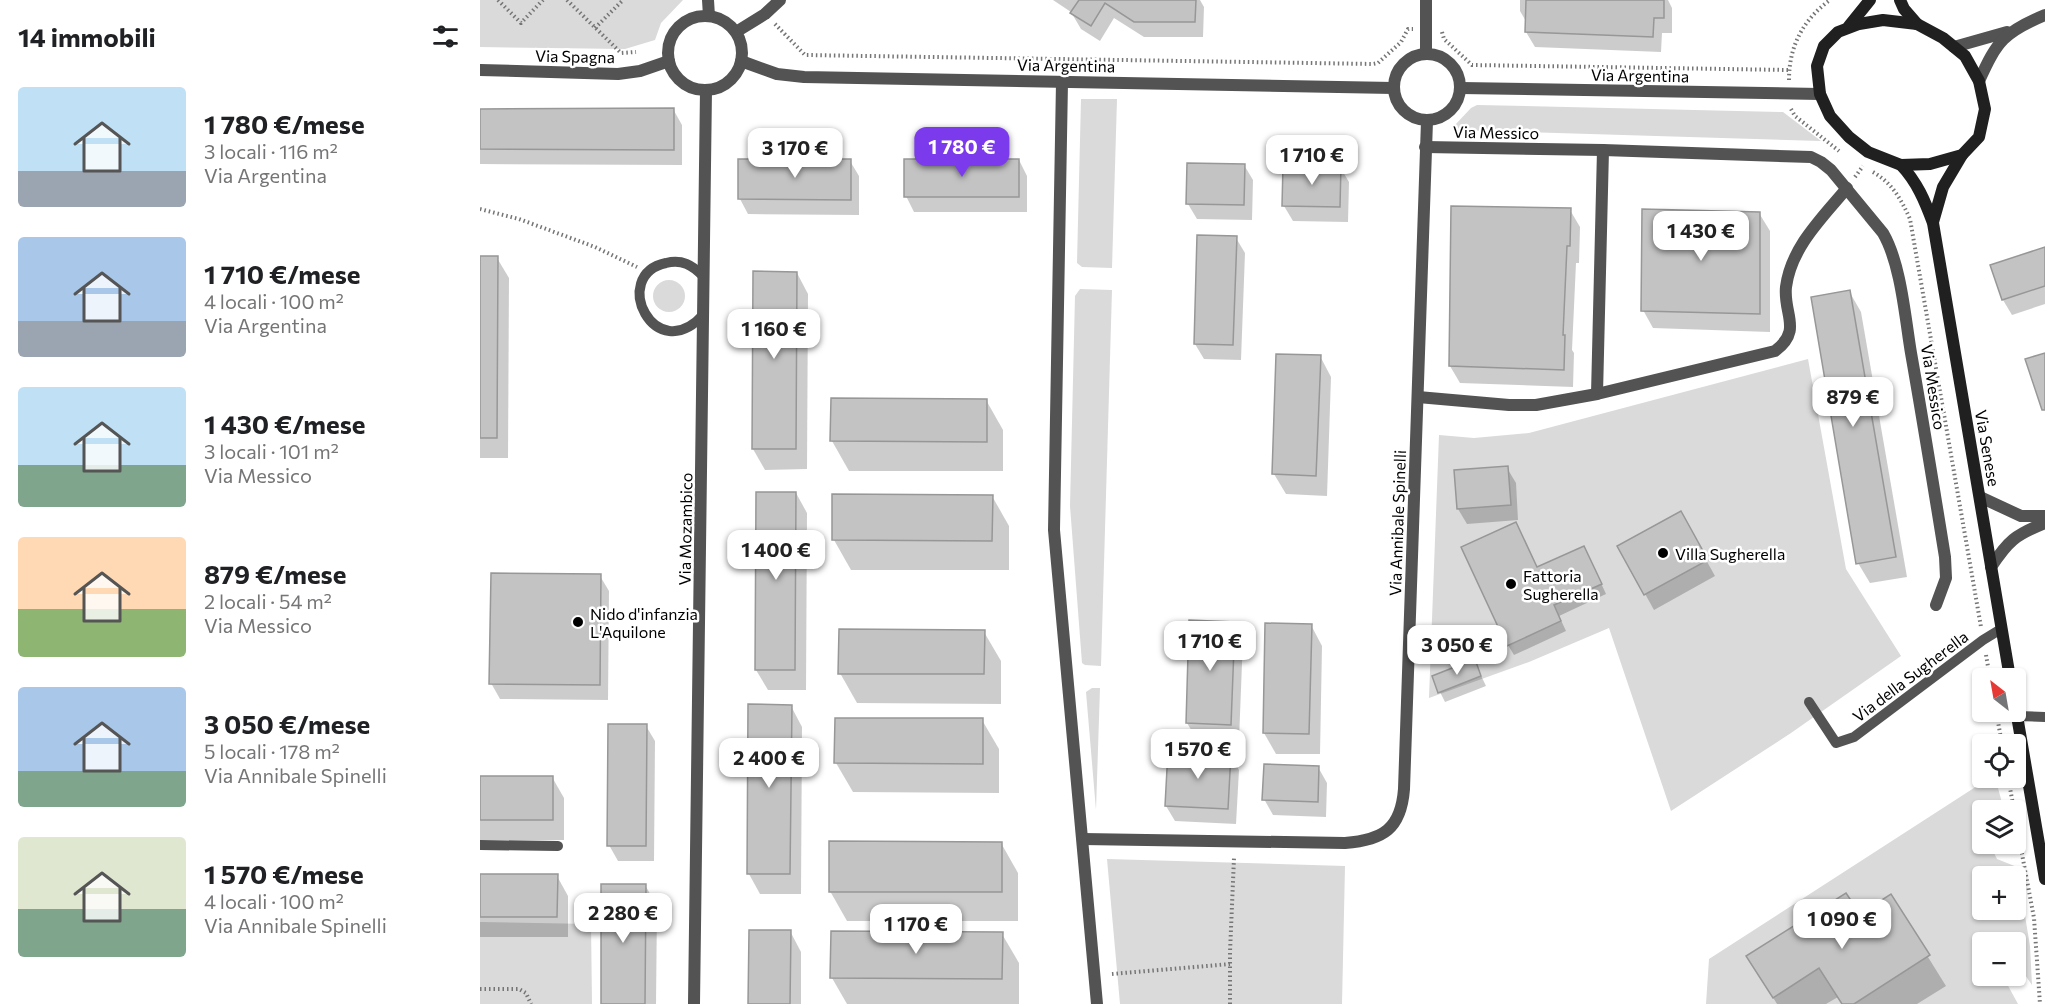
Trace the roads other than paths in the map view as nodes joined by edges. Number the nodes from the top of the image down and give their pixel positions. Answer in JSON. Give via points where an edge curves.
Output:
{"nodes":[{"id":1,"x":708,"y":0,"type":"edge"},
{"id":2,"x":780,"y":0,"type":"edge"},
{"id":3,"x":1426,"y":0,"type":"edge"},
{"id":4,"x":1870,"y":0,"type":"edge"},
{"id":5,"x":1900,"y":0,"type":"edge"},
{"id":6,"x":2045,"y":15,"type":"edge"},
{"id":7,"x":709,"y":16,"type":"junction"},
{"id":8,"x":1917,"y":24,"type":"junction"},
{"id":9,"x":2017,"y":28,"type":"junction"},
{"id":10,"x":1846,"y":29,"type":"junction"},
{"id":11,"x":736,"y":32,"type":"junction"},
{"id":12,"x":1954,"y":47,"type":"junction"},
{"id":13,"x":1426,"y":54,"type":"junction"},
{"id":14,"x":669,"y":61,"type":"junction"},
{"id":15,"x":741,"y":61,"type":"junction"},
{"id":16,"x":480,"y":70,"type":"edge"},
{"id":17,"x":1979,"y":81,"type":"junction"},
{"id":18,"x":1062,"y":82,"type":"junction"},
{"id":19,"x":1393,"y":88,"type":"junction"},
{"id":20,"x":1461,"y":88,"type":"junction"},
{"id":21,"x":706,"y":90,"type":"junction"},
{"id":22,"x":1820,"y":94,"type":"junction"},
{"id":23,"x":1427,"y":121,"type":"junction"},
{"id":24,"x":1425,"y":147,"type":"junction"},
{"id":25,"x":1603,"y":150,"type":"junction"},
{"id":26,"x":1962,"y":155,"type":"junction"},
{"id":27,"x":1901,"y":165,"type":"junction"},
{"id":28,"x":1847,"y":188,"type":"junction"},
{"id":29,"x":1933,"y":224,"type":"junction"},
{"id":30,"x":703,"y":276,"type":"junction"},
{"id":31,"x":704,"y":314,"type":"junction"},
{"id":32,"x":1597,"y":394,"type":"junction"},
{"id":33,"x":1418,"y":397,"type":"junction"},
{"id":34,"x":1980,"y":497,"type":"junction"},
{"id":35,"x":2045,"y":516,"type":"edge"},
{"id":36,"x":2045,"y":523,"type":"edge"},
{"id":37,"x":1991,"y":567,"type":"junction"},
{"id":38,"x":1936,"y":605,"type":"dead end"},
{"id":39,"x":2001,"y":629,"type":"junction"},
{"id":40,"x":2008,"y":668,"type":"edge"},
{"id":41,"x":1809,"y":702,"type":"dead end"},
{"id":42,"x":2026,"y":714,"type":"edge"},
{"id":43,"x":2045,"y":717,"type":"edge"},
{"id":44,"x":2019,"y":722,"type":"edge"},
{"id":45,"x":1083,"y":839,"type":"junction"},
{"id":46,"x":480,"y":845,"type":"edge"},
{"id":47,"x":558,"y":846,"type":"dead end"},
{"id":48,"x":2044,"y":862,"type":"edge"},
{"id":49,"x":2045,"y":879,"type":"edge"},
{"id":50,"x":694,"y":1004,"type":"edge"},
{"id":51,"x":1097,"y":1004,"type":"edge"}],
"edges":[{"from":1,"to":7,"type":"street"},
{"from":2,"to":11,"type":"street"},
{"from":3,"to":13,"type":"street"},
{"from":4,"to":10,"type":"main road"},
{"from":5,"to":8,"type":"main road"},
{"from":6,"to":9,"type":"street"},
{"from":7,"to":11,"type":"street","via":[[729,24]]},
{"from":7,"to":14,"type":"street","via":[[697,16],[677,28],[670,38]]},
{"from":8,"to":10,"type":"main road","via":[[1883,20]]},
{"from":8,"to":12,"type":"main road"},
{"from":9,"to":12,"type":"street"},
{"from":9,"to":17,"type":"street","via":[[1995,48]]},
{"from":10,"to":22,"type":"main road","via":[[1824,46],[1817,66]]},
{"from":11,"to":15,"type":"street"},
{"from":12,"to":17,"type":"main road","via":[[1965,56]]},
{"from":13,"to":19,"type":"street","via":[[1402,64]]},
{"from":13,"to":20,"type":"street","via":[[1450,63]]},
{"from":14,"to":16,"type":"street","name":"Via Spagna","via":[[618,74]]},
{"from":14,"to":21,"type":"street","via":[[678,79]]},
{"from":15,"to":18,"type":"street","name":"Via Argentina","via":[[777,74],[804,77]]},
{"from":15,"to":21,"type":"street","via":[[728,81]]},
{"from":17,"to":26,"type":"main road","via":[[1983,118],[1978,137]]},
{"from":18,"to":19,"type":"street","name":"Via Argentina"},
{"from":18,"to":45,"type":"street","via":[[1054,530]]},
{"from":19,"to":23,"type":"street","via":[[1400,107]]},
{"from":20,"to":22,"type":"street","name":"Via Argentina"},
{"from":20,"to":23,"type":"street","via":[[1454,107]]},
{"from":21,"to":30,"type":"street","name":"Via Mozambico"},
{"from":22,"to":27,"type":"main road","via":[[1830,116],[1850,137],[1868,152]]},
{"from":23,"to":24,"type":"street","name":"Via Annibale Spinelli"},
{"from":24,"to":25,"type":"street","name":"Via Messico"},
{"from":24,"to":33,"type":"street","name":"Via Annibale Spinelli"},
{"from":25,"to":28,"type":"street","name":"Via Messico","via":[[1811,158],[1821,162]]},
{"from":25,"to":32,"type":"street"},
{"from":26,"to":27,"type":"main road","via":[[1930,164]]},
{"from":26,"to":29,"type":"main road","name":"Via Senese","via":[[1943,187]]},
{"from":27,"to":29,"type":"main road","name":"Via Senese","via":[[1921,192]]},
{"from":28,"to":32,"type":"street","via":[[1806,236],[1795,257],[1786,287],[1790,335],[1786,343],[1775,351]]},
{"from":28,"to":38,"type":"street","name":"Via Messico","via":[[1889,244],[1905,312],[1945,557],[1946,578]]},
{"from":29,"to":34,"type":"main road","name":"Via Senese"},
{"from":30,"to":31,"type":"street","name":"Via Mozambico"},
{"from":30,"to":31,"type":"lane","via":[[684,262],[672,261],[647,274],[639,291],[644,314],[662,329],[680,330],[696,323]]},
{"from":31,"to":50,"type":"street","name":"Via Mozambico"},
{"from":32,"to":33,"type":"street","via":[[1536,405]]},
{"from":33,"to":45,"type":"street","name":"Via Annibale Spinelli","via":[[1404,789],[1395,824],[1383,835],[1345,843]]},
{"from":34,"to":35,"type":"street","via":[[2021,516]]},
{"from":34,"to":37,"type":"main road","name":"Via Senese"},
{"from":36,"to":37,"type":"street","via":[[2015,537]]},
{"from":37,"to":39,"type":"main road","name":"Via Senese"},
{"from":39,"to":40,"type":"main road","name":"Via Senese"},
{"from":39,"to":41,"type":"lane","name":"Via della Sugherella","via":[[1854,737],[1836,743]]},
{"from":42,"to":43,"type":"lane"},
{"from":44,"to":48,"type":"main road"},
{"from":45,"to":51,"type":"street"},
{"from":46,"to":47,"type":"lane"},
{"from":48,"to":49,"type":"main road"}]}
